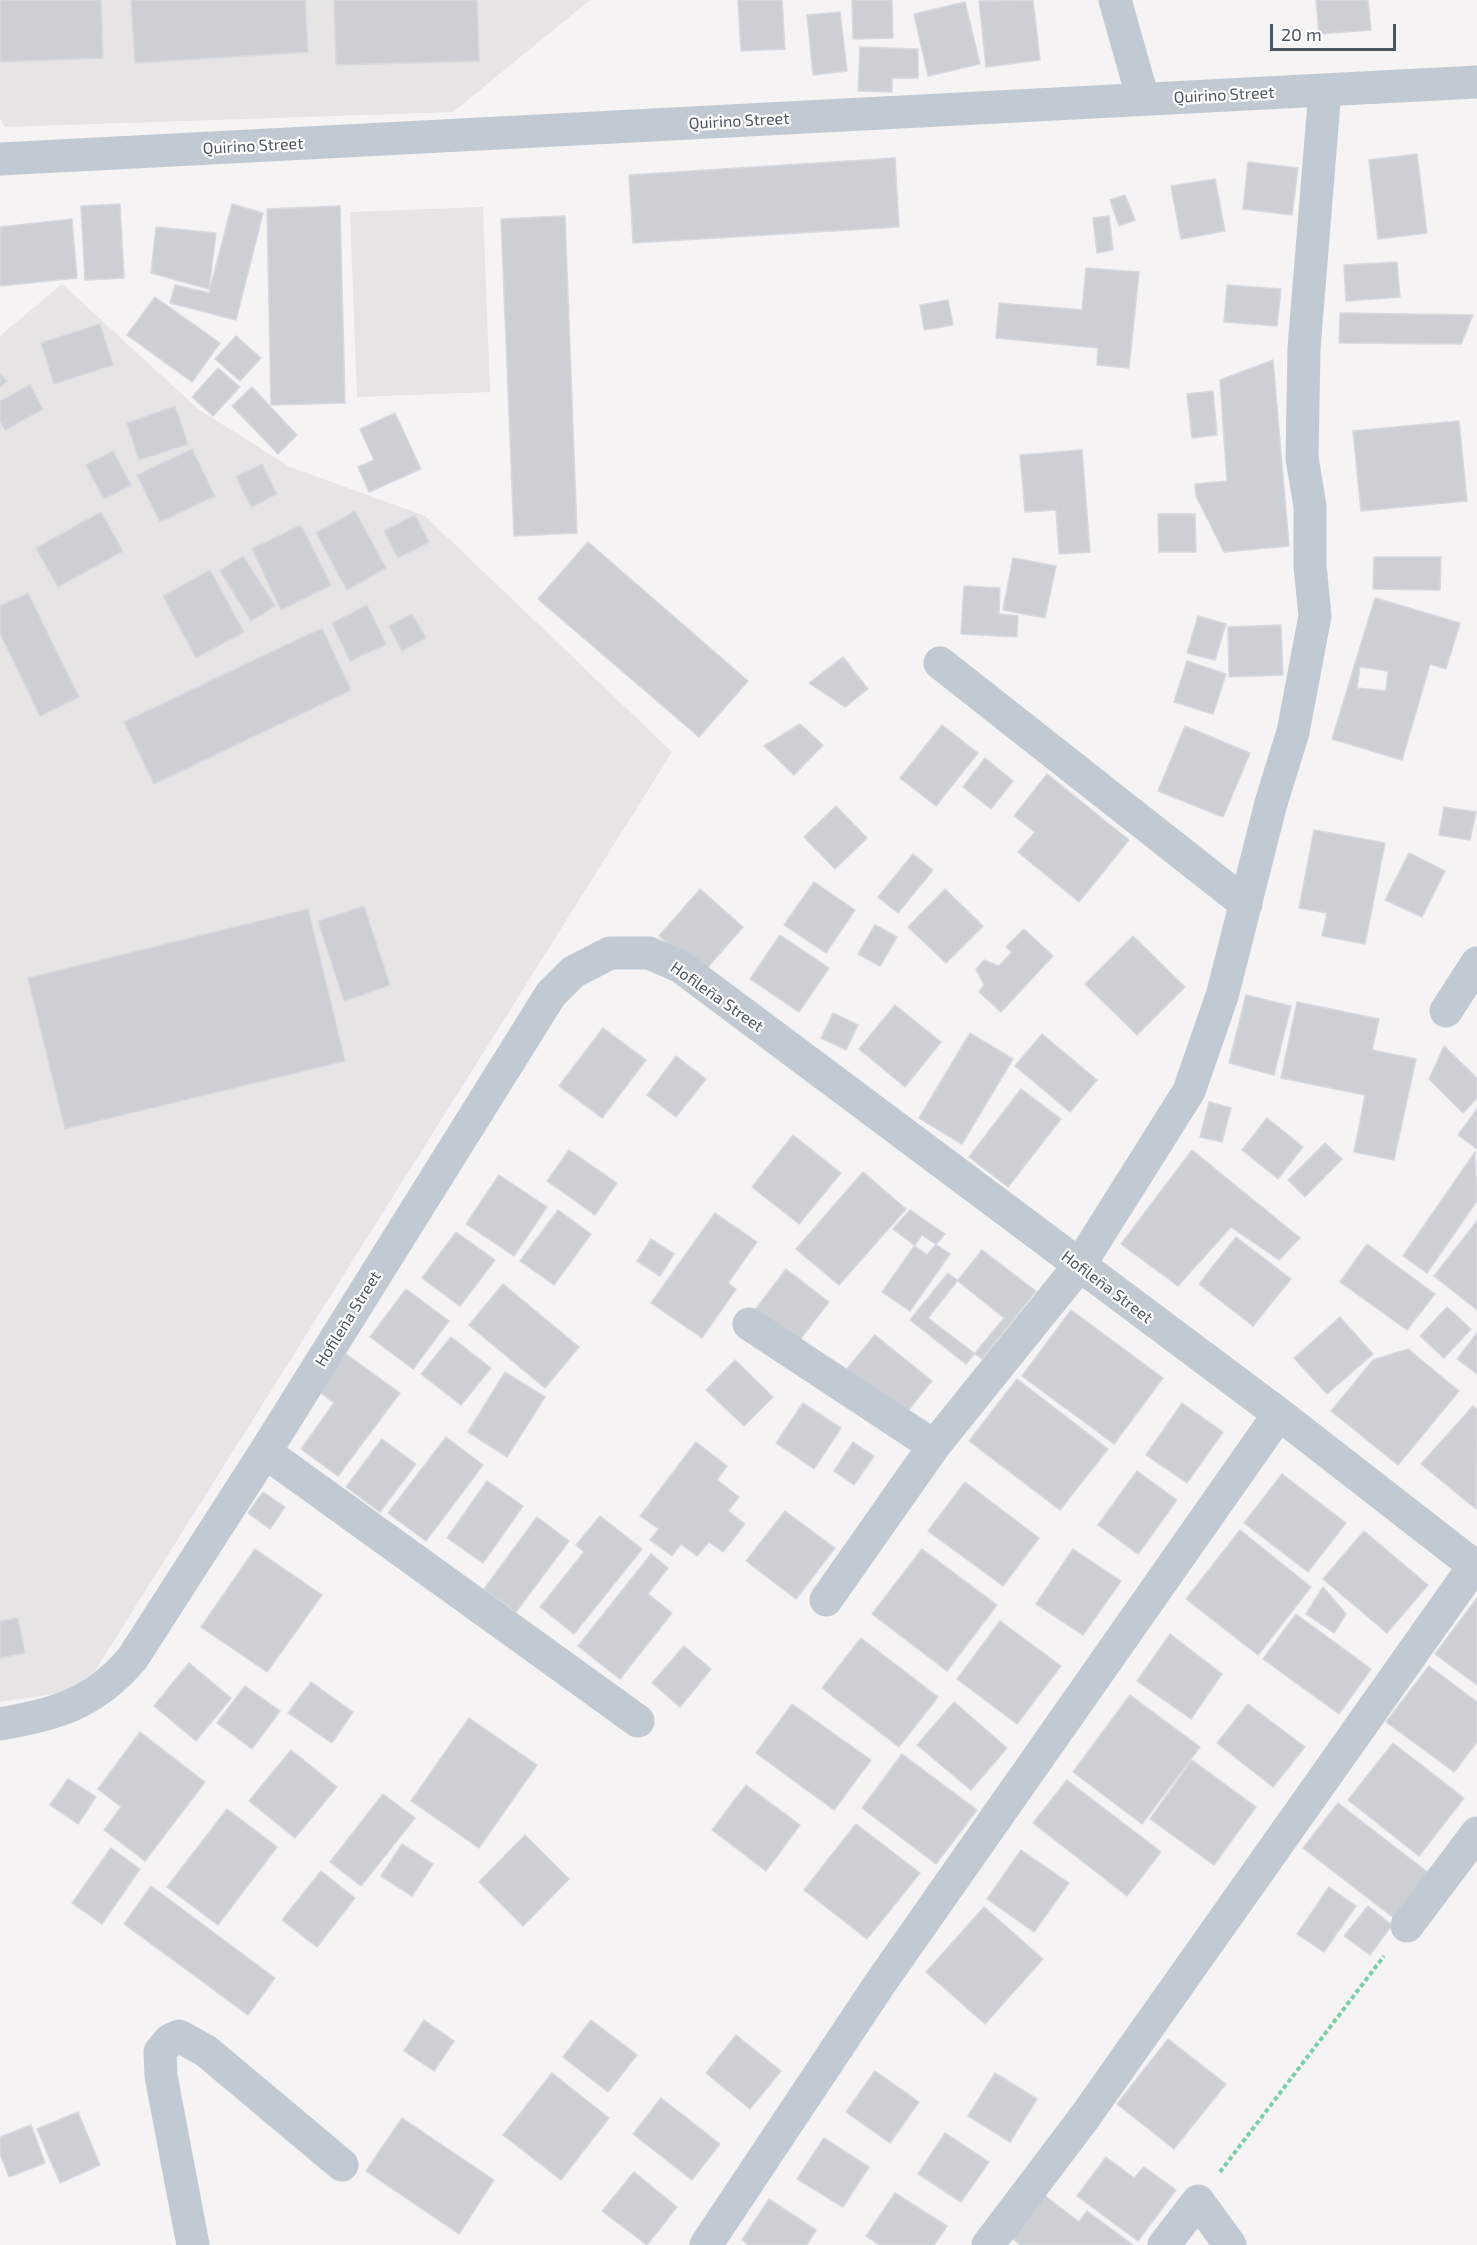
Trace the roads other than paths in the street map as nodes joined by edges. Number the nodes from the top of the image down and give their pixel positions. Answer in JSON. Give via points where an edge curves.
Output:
{"nodes":[{"id":1,"x":1115,"y":0,"type":"edge"},
{"id":2,"x":1477,"y":82,"type":"edge"},
{"id":3,"x":1325,"y":90,"type":"junction"},
{"id":4,"x":1143,"y":99,"type":"junction"},
{"id":5,"x":0,"y":159,"type":"edge"},
{"id":6,"x":940,"y":663,"type":"dead end"},
{"id":7,"x":1246,"y":904,"type":"junction"},
{"id":8,"x":1477,"y":963,"type":"edge"},
{"id":9,"x":1446,"y":1011,"type":"dead end"},
{"id":10,"x":1079,"y":1266,"type":"junction"},
{"id":11,"x":749,"y":1324,"type":"dead end"},
{"id":12,"x":1279,"y":1414,"type":"junction"},
{"id":13,"x":934,"y":1446,"type":"junction"},
{"id":14,"x":265,"y":1452,"type":"junction"},
{"id":15,"x":1476,"y":1567,"type":"edge"},
{"id":16,"x":826,"y":1600,"type":"dead end"},
{"id":17,"x":638,"y":1721,"type":"dead end"},
{"id":18,"x":0,"y":1724,"type":"edge"},
{"id":19,"x":1477,"y":1833,"type":"edge"},
{"id":20,"x":1407,"y":1926,"type":"road end"},
{"id":21,"x":342,"y":2165,"type":"dead end"},
{"id":22,"x":194,"y":2245,"type":"edge"},
{"id":23,"x":706,"y":2245,"type":"edge"},
{"id":24,"x":988,"y":2245,"type":"edge"},
{"id":25,"x":1164,"y":2245,"type":"edge"},
{"id":26,"x":1230,"y":2245,"type":"edge"}],
"edges":[{"from":1,"to":4,"type":"street"},
{"from":2,"to":3,"type":"street","name":"Quirino Street"},
{"from":3,"to":4,"type":"street","name":"Quirino Street"},
{"from":3,"to":7,"type":"street","via":[[1304,348],[1302,458],[1310,506],[1315,616],[1293,732]]},
{"from":4,"to":5,"type":"street","name":"Quirino Street"},
{"from":6,"to":7,"type":"street"},
{"from":7,"to":10,"type":"street","via":[[1222,996],[1189,1091]]},
{"from":8,"to":9,"type":"street"},
{"from":10,"to":12,"type":"street","name":"Hofileña Street"},
{"from":10,"to":13,"type":"street"},
{"from":10,"to":14,"type":"street","name":"Hofileña Street","via":[[681,968],[649,953],[610,953],[573,972],[551,993]]},
{"from":11,"to":13,"type":"street"},
{"from":12,"to":15,"type":"street","name":"Hofileña Street"},
{"from":12,"to":23,"type":"street","via":[[879,1985]]},
{"from":13,"to":16,"type":"street"},
{"from":14,"to":17,"type":"street"},
{"from":14,"to":18,"type":"street","name":"Hofileña Street","via":[[132,1659],[113,1681],[78,1704],[44,1716]]},
{"from":15,"to":24,"type":"street","via":[[1084,2118]]},
{"from":19,"to":20,"type":"street"},
{"from":21,"to":22,"type":"street","via":[[206,2051],[179,2036],[170,2040],[160,2052],[161,2076]]},
{"from":25,"to":26,"type":"street","via":[[1198,2202]]}]}
